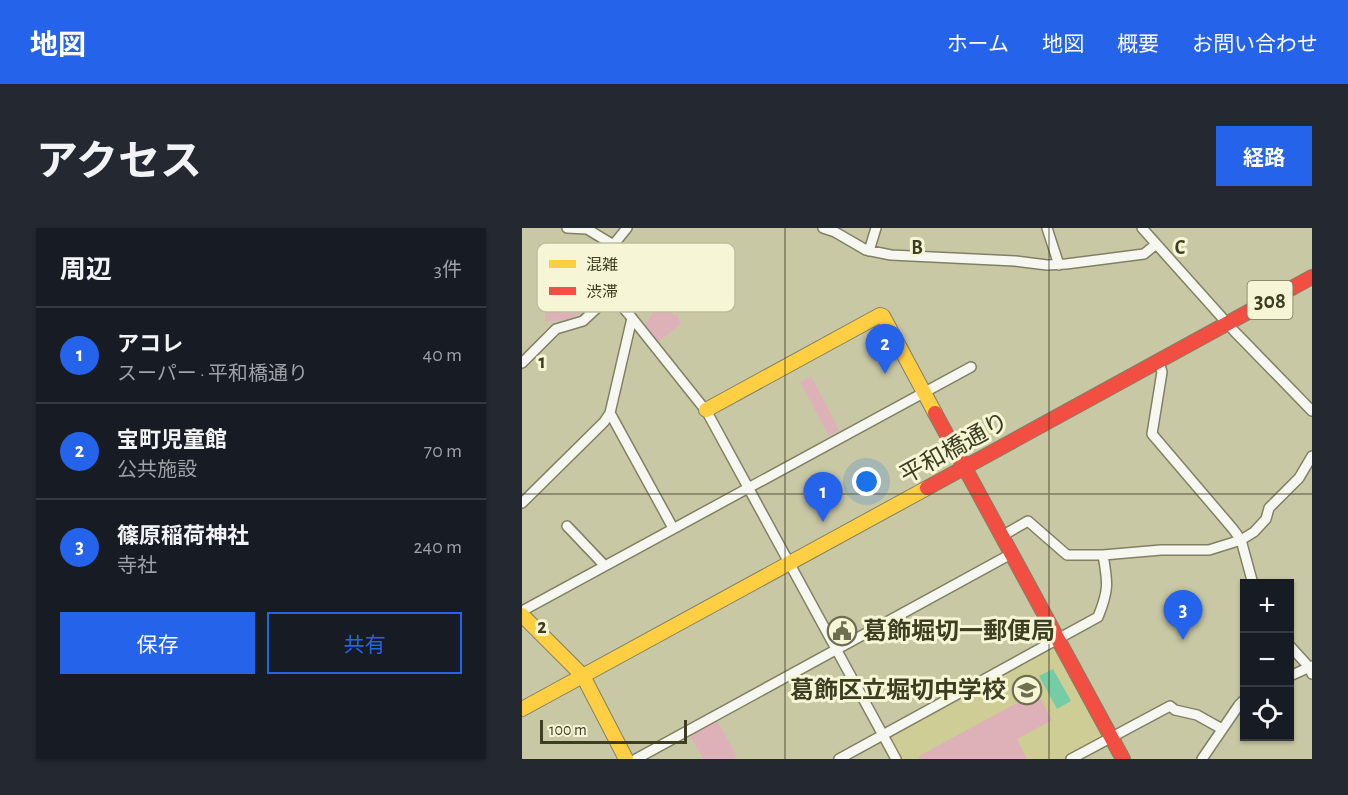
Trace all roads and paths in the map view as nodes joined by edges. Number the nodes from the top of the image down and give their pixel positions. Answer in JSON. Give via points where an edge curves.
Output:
{"nodes":[{"id":1,"x":567,"y":228,"type":"edge"},
{"id":2,"x":627,"y":228,"type":"edge"},
{"id":3,"x":823,"y":228,"type":"edge"},
{"id":4,"x":876,"y":228,"type":"edge"},
{"id":5,"x":1047,"y":228,"type":"edge"},
{"id":6,"x":1142,"y":228,"type":"edge"},
{"id":7,"x":610,"y":243,"type":"edge"},
{"id":8,"x":613,"y":243,"type":"edge"},
{"id":9,"x":1155,"y":244,"type":"junction"},
{"id":10,"x":870,"y":251,"type":"junction"},
{"id":11,"x":1059,"y":265,"type":"junction"},
{"id":12,"x":1312,"y":277,"type":"edge"},
{"id":13,"x":594,"y":312,"type":"edge"},
{"id":14,"x":627,"y":312,"type":"edge"},
{"id":15,"x":632,"y":318,"type":"junction"},
{"id":16,"x":1227,"y":324,"type":"junction"},
{"id":17,"x":1159,"y":362,"type":"junction"},
{"id":18,"x":522,"y":363,"type":"edge"},
{"id":19,"x":971,"y":367,"type":"dead end"},
{"id":20,"x":923,"y":392,"type":"junction"},
{"id":21,"x":706,"y":410,"type":"junction"},
{"id":22,"x":1312,"y":411,"type":"edge"},
{"id":23,"x":610,"y":413,"type":"junction"},
{"id":24,"x":1312,"y":456,"type":"edge"},
{"id":25,"x":964,"y":468,"type":"junction"},
{"id":26,"x":749,"y":488,"type":"junction"},
{"id":27,"x":522,"y":503,"type":"edge"},
{"id":28,"x":567,"y":526,"type":"dead end"},
{"id":29,"x":673,"y":528,"type":"junction"},
{"id":30,"x":1002,"y":536,"type":"junction"},
{"id":31,"x":1241,"y":540,"type":"junction"},
{"id":32,"x":1011,"y":554,"type":"junction"},
{"id":33,"x":1104,"y":555,"type":"junction"},
{"id":34,"x":789,"y":563,"type":"junction"},
{"id":35,"x":605,"y":566,"type":"junction"},
{"id":36,"x":1252,"y":579,"type":"edge"},
{"id":37,"x":522,"y":613,"type":"edge"},
{"id":38,"x":1058,"y":640,"type":"junction"},
{"id":39,"x":837,"y":649,"type":"junction"},
{"id":40,"x":1294,"y":650,"type":"edge"},
{"id":41,"x":1311,"y":669,"type":"edge"},
{"id":42,"x":1294,"y":675,"type":"edge"},
{"id":43,"x":583,"y":676,"type":"junction"},
{"id":44,"x":1240,"y":706,"type":"edge"},
{"id":45,"x":522,"y":709,"type":"edge"},
{"id":46,"x":1222,"y":729,"type":"junction"},
{"id":47,"x":883,"y":735,"type":"junction"},
{"id":48,"x":1111,"y":737,"type":"junction"},
{"id":49,"x":626,"y":759,"type":"edge"},
{"id":50,"x":636,"y":759,"type":"edge"},
{"id":51,"x":839,"y":759,"type":"edge"},
{"id":52,"x":896,"y":759,"type":"edge"},
{"id":53,"x":1071,"y":759,"type":"edge"},
{"id":54,"x":1123,"y":759,"type":"edge"},
{"id":55,"x":1202,"y":759,"type":"edge"}],
"edges":[{"from":1,"to":7,"type":"street","via":[[587,229]]},
{"from":2,"to":8,"type":"street"},
{"from":3,"to":10,"type":"street"},
{"from":4,"to":10,"type":"street"},
{"from":5,"to":11,"type":"street"},
{"from":6,"to":9,"type":"street"},
{"from":9,"to":11,"type":"street","via":[[1144,254]]},
{"from":9,"to":16,"type":"street"},
{"from":10,"to":11,"type":"street"},
{"from":12,"to":16,"type":"main road","name":"平和橋通り","number":"308"},
{"from":13,"to":18,"type":"street","via":[[583,321],[556,329]]},
{"from":14,"to":15,"type":"street"},
{"from":15,"to":21,"type":"street"},
{"from":15,"to":23,"type":"street"},
{"from":16,"to":17,"type":"main road","name":"平和橋通り","number":"308"},
{"from":16,"to":22,"type":"street"},
{"from":17,"to":25,"type":"main road","name":"平和橋通り","number":"308"},
{"from":17,"to":31,"type":"street","via":[[1162,372],[1152,434]]},
{"from":19,"to":20,"type":"street"},
{"from":20,"to":21,"type":"main road","via":[[880,315]]},
{"from":20,"to":25,"type":"main road"},
{"from":20,"to":26,"type":"street"},
{"from":21,"to":26,"type":"street"},
{"from":23,"to":27,"type":"street"},
{"from":23,"to":29,"type":"street"},
{"from":24,"to":31,"type":"street","via":[[1299,478],[1269,508],[1266,519]]},
{"from":25,"to":30,"type":"main road"},
{"from":25,"to":34,"type":"main road","name":"平和橋通り","number":"308"},
{"from":26,"to":29,"type":"street"},
{"from":26,"to":34,"type":"street"},
{"from":28,"to":35,"type":"street"},
{"from":29,"to":35,"type":"street"},
{"from":30,"to":32,"type":"main road"},
{"from":30,"to":33,"type":"street","via":[[1028,521],[1067,555]]},
{"from":31,"to":33,"type":"street","via":[[1209,550]]},
{"from":31,"to":36,"type":"street"},
{"from":32,"to":38,"type":"main road"},
{"from":32,"to":39,"type":"street"},
{"from":33,"to":38,"type":"street","via":[[1107,596],[1098,617]]},
{"from":34,"to":39,"type":"street"},
{"from":34,"to":43,"type":"main road","name":"平和橋通り","number":"308"},
{"from":35,"to":37,"type":"street"},
{"from":37,"to":43,"type":"main road"},
{"from":38,"to":47,"type":"street"},
{"from":38,"to":48,"type":"main road"},
{"from":39,"to":47,"type":"street"},
{"from":39,"to":50,"type":"street"},
{"from":40,"to":41,"type":"street"},
{"from":41,"to":42,"type":"street"},
{"from":43,"to":45,"type":"main road","name":"平和橋通り","number":"308"},
{"from":43,"to":49,"type":"main road"},
{"from":44,"to":46,"type":"street"},
{"from":46,"to":48,"type":"street","via":[[1170,706]]},
{"from":46,"to":55,"type":"street"},
{"from":47,"to":51,"type":"street"},
{"from":47,"to":52,"type":"street"},
{"from":48,"to":53,"type":"street"},
{"from":48,"to":54,"type":"main road"}]}
